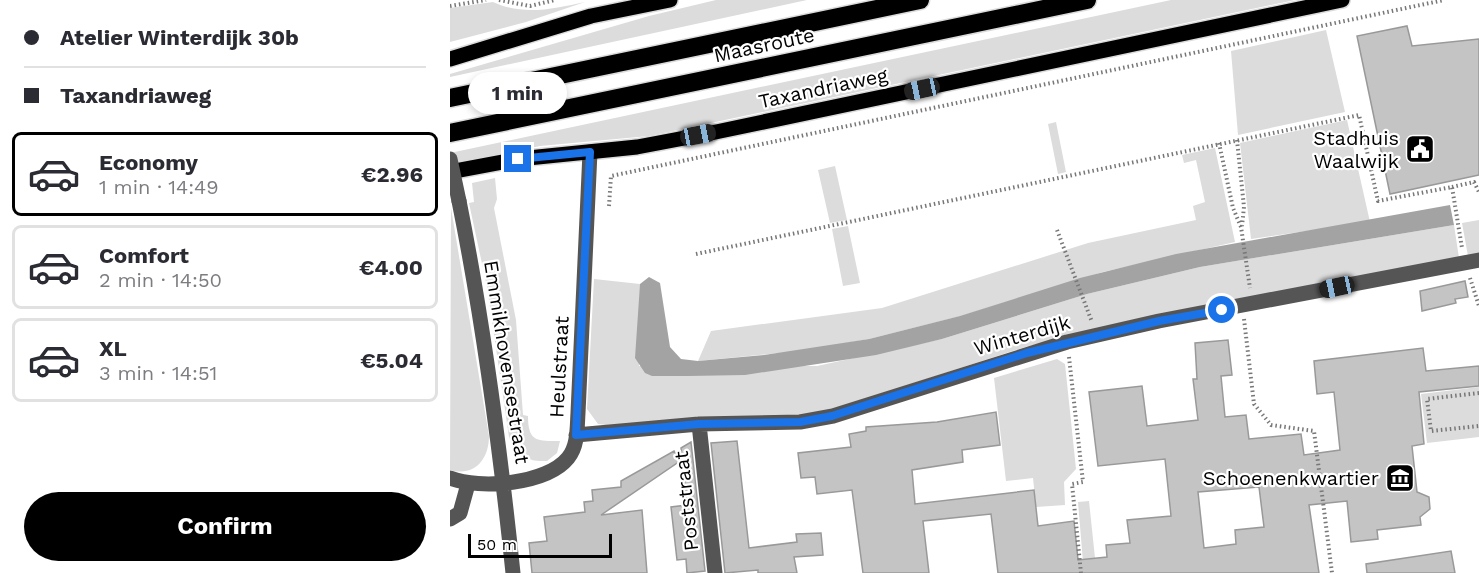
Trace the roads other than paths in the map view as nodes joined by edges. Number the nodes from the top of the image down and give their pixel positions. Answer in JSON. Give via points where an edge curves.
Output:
{"nodes":[{"id":1,"x":622,"y":0,"type":"edge"},
{"id":2,"x":670,"y":0,"type":"edge"},
{"id":3,"x":920,"y":0,"type":"edge"},
{"id":4,"x":1087,"y":0,"type":"edge"},
{"id":5,"x":1342,"y":0,"type":"edge"},
{"id":6,"x":591,"y":16,"type":"junction"},
{"id":7,"x":450,"y":59,"type":"edge"},
{"id":8,"x":450,"y":98,"type":"edge"},
{"id":9,"x":450,"y":134,"type":"edge"},
{"id":10,"x":590,"y":152,"type":"junction"},
{"id":11,"x":450,"y":159,"type":"edge"},
{"id":12,"x":450,"y":172,"type":"edge"},
{"id":13,"x":1472,"y":261,"type":"edge"},
{"id":14,"x":699,"y":424,"type":"junction"},
{"id":15,"x":576,"y":435,"type":"junction"},
{"id":16,"x":450,"y":478,"type":"edge"},
{"id":17,"x":504,"y":482,"type":"junction"},
{"id":18,"x":468,"y":484,"type":"junction"},
{"id":19,"x":450,"y":519,"type":"edge"},
{"id":20,"x":513,"y":573,"type":"edge"},
{"id":21,"x":715,"y":573,"type":"edge"}],
"edges":[{"from":1,"to":6,"type":"main road"},
{"from":2,"to":6,"type":"main road"},
{"from":3,"to":8,"type":"highway","name":"Maasroute"},
{"from":4,"to":9,"type":"highway","name":"Maasroute"},
{"from":5,"to":10,"type":"main road","name":"Taxandriaweg","via":[[711,133]]},
{"from":6,"to":7,"type":"main road"},
{"from":10,"to":12,"type":"main road","name":"Taxandriaweg","via":[[542,155]]},
{"from":10,"to":15,"type":"street","name":"Heulstraat"},
{"from":11,"to":17,"type":"street","name":"Emmikhovensestraat","bridge":true,"via":[[482,320]]},
{"from":13,"to":14,"type":"street","name":"Winterdijk","via":[[1247,301],[1067,342],[832,416],[800,422]]},
{"from":14,"to":15,"type":"street","name":"Winterdijk"},
{"from":14,"to":21,"type":"street","name":"Poststraat"},
{"from":15,"to":17,"type":"street","name":"Heulstraat","via":[[567,459],[551,470],[537,477]]},
{"from":16,"to":18,"type":"street","name":"Heulstraat"},
{"from":17,"to":18,"type":"street","name":"Heulstraat"},
{"from":17,"to":20,"type":"street","name":"Emmikhovensestraat"},
{"from":18,"to":19,"type":"street","via":[[460,513]]}]}
